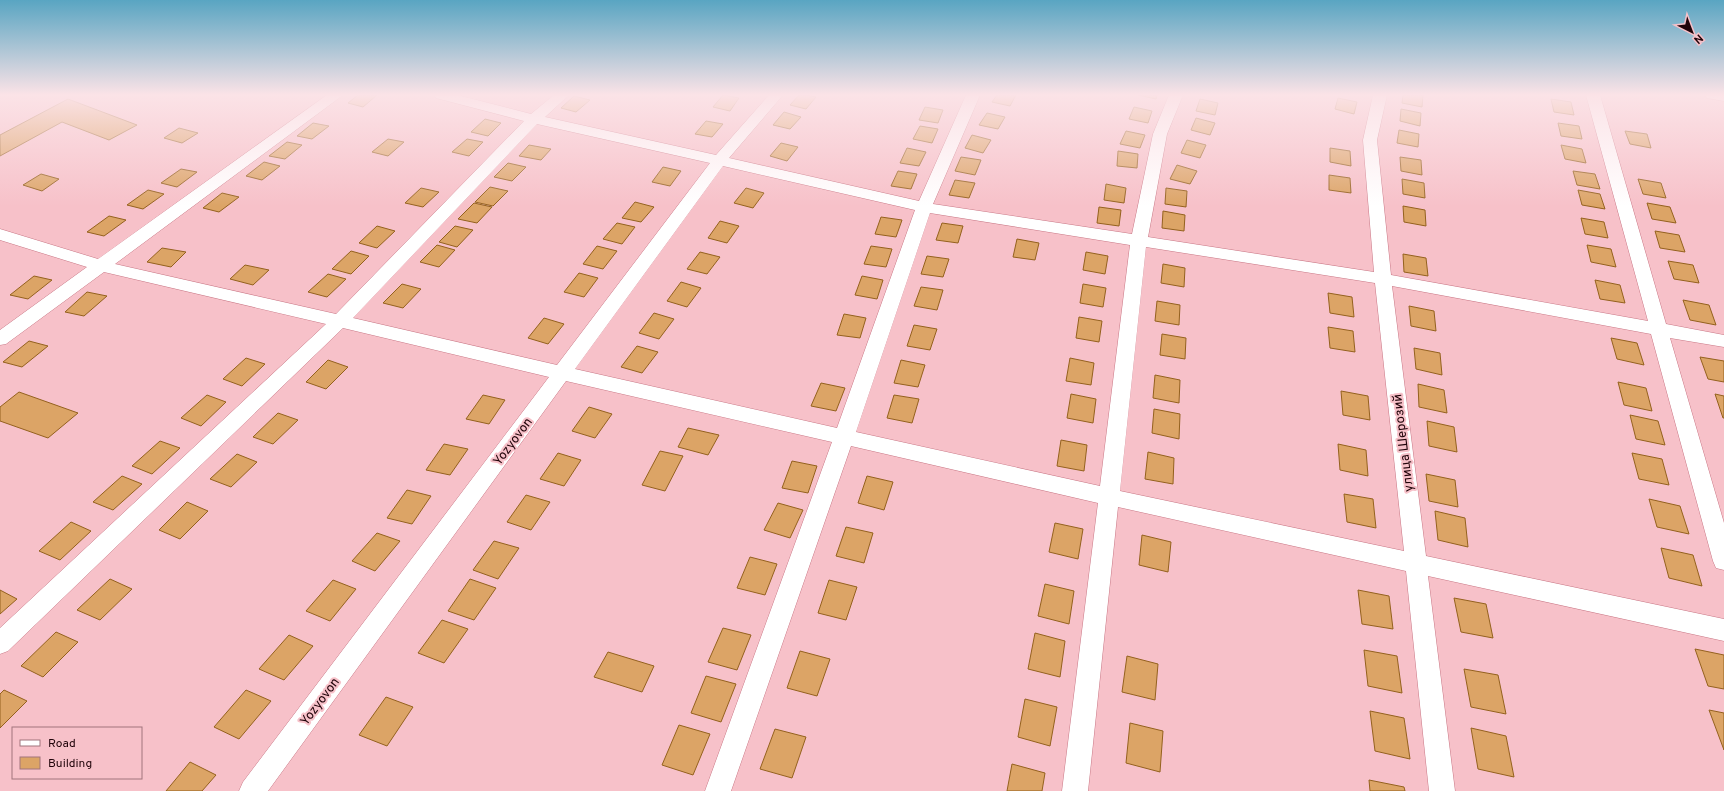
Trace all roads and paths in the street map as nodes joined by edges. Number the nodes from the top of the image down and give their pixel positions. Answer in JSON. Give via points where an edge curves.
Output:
{"nodes":[{"id":1,"x":285,"y":132,"type":"edge"},
{"id":2,"x":522,"y":132,"type":"edge"},
{"id":3,"x":591,"y":132,"type":"edge"},
{"id":4,"x":744,"y":132,"type":"edge"},
{"id":5,"x":957,"y":132,"type":"edge"},
{"id":6,"x":1161,"y":132,"type":"edge"},
{"id":7,"x":1372,"y":132,"type":"edge"},
{"id":8,"x":1603,"y":132,"type":"edge"},
{"id":9,"x":719,"y":161,"type":"junction"},
{"id":10,"x":924,"y":207,"type":"junction"},
{"id":11,"x":0,"y":234,"type":"edge"},
{"id":12,"x":1140,"y":240,"type":"junction"},
{"id":13,"x":101,"y":266,"type":"junction"},
{"id":14,"x":1383,"y":279,"type":"junction"},
{"id":15,"x":339,"y":322,"type":"junction"},
{"id":16,"x":1660,"y":329,"type":"junction"},
{"id":17,"x":0,"y":339,"type":"edge"},
{"id":18,"x":1724,"y":341,"type":"edge"},
{"id":19,"x":562,"y":373,"type":"junction"},
{"id":20,"x":844,"y":437,"type":"junction"},
{"id":21,"x":1110,"y":497,"type":"junction"},
{"id":22,"x":1724,"y":561,"type":"edge"},
{"id":23,"x":1416,"y":563,"type":"junction"},
{"id":24,"x":1724,"y":630,"type":"edge"},
{"id":25,"x":0,"y":643,"type":"edge"},
{"id":26,"x":252,"y":791,"type":"edge"},
{"id":27,"x":718,"y":791,"type":"edge"},
{"id":28,"x":1076,"y":791,"type":"edge"},
{"id":29,"x":1442,"y":791,"type":"edge"}],
"edges":[{"from":1,"to":13,"type":"street"},
{"from":2,"to":15,"type":"street"},
{"from":3,"to":9,"type":"street"},
{"from":4,"to":9,"type":"street","name":"Yozyovon"},
{"from":5,"to":10,"type":"street"},
{"from":6,"to":12,"type":"street"},
{"from":7,"to":14,"type":"street","name":"улица Шерозий","via":[[1370,140]]},
{"from":8,"to":16,"type":"street"},
{"from":9,"to":10,"type":"street"},
{"from":9,"to":19,"type":"street","name":"Yozyovon"},
{"from":10,"to":12,"type":"street"},
{"from":10,"to":20,"type":"street"},
{"from":11,"to":13,"type":"street"},
{"from":12,"to":14,"type":"street"},
{"from":12,"to":21,"type":"street"},
{"from":13,"to":15,"type":"street"},
{"from":13,"to":17,"type":"street"},
{"from":14,"to":16,"type":"street"},
{"from":14,"to":23,"type":"street","name":"улица Шерозий"},
{"from":15,"to":19,"type":"street"},
{"from":15,"to":25,"type":"street"},
{"from":16,"to":18,"type":"street"},
{"from":16,"to":22,"type":"street"},
{"from":19,"to":20,"type":"street"},
{"from":19,"to":26,"type":"street","name":"Yozyovon"},
{"from":20,"to":21,"type":"street"},
{"from":20,"to":27,"type":"street"},
{"from":21,"to":23,"type":"street"},
{"from":21,"to":28,"type":"street"},
{"from":23,"to":24,"type":"street"},
{"from":23,"to":29,"type":"street","name":"улица Шерозий"}]}
